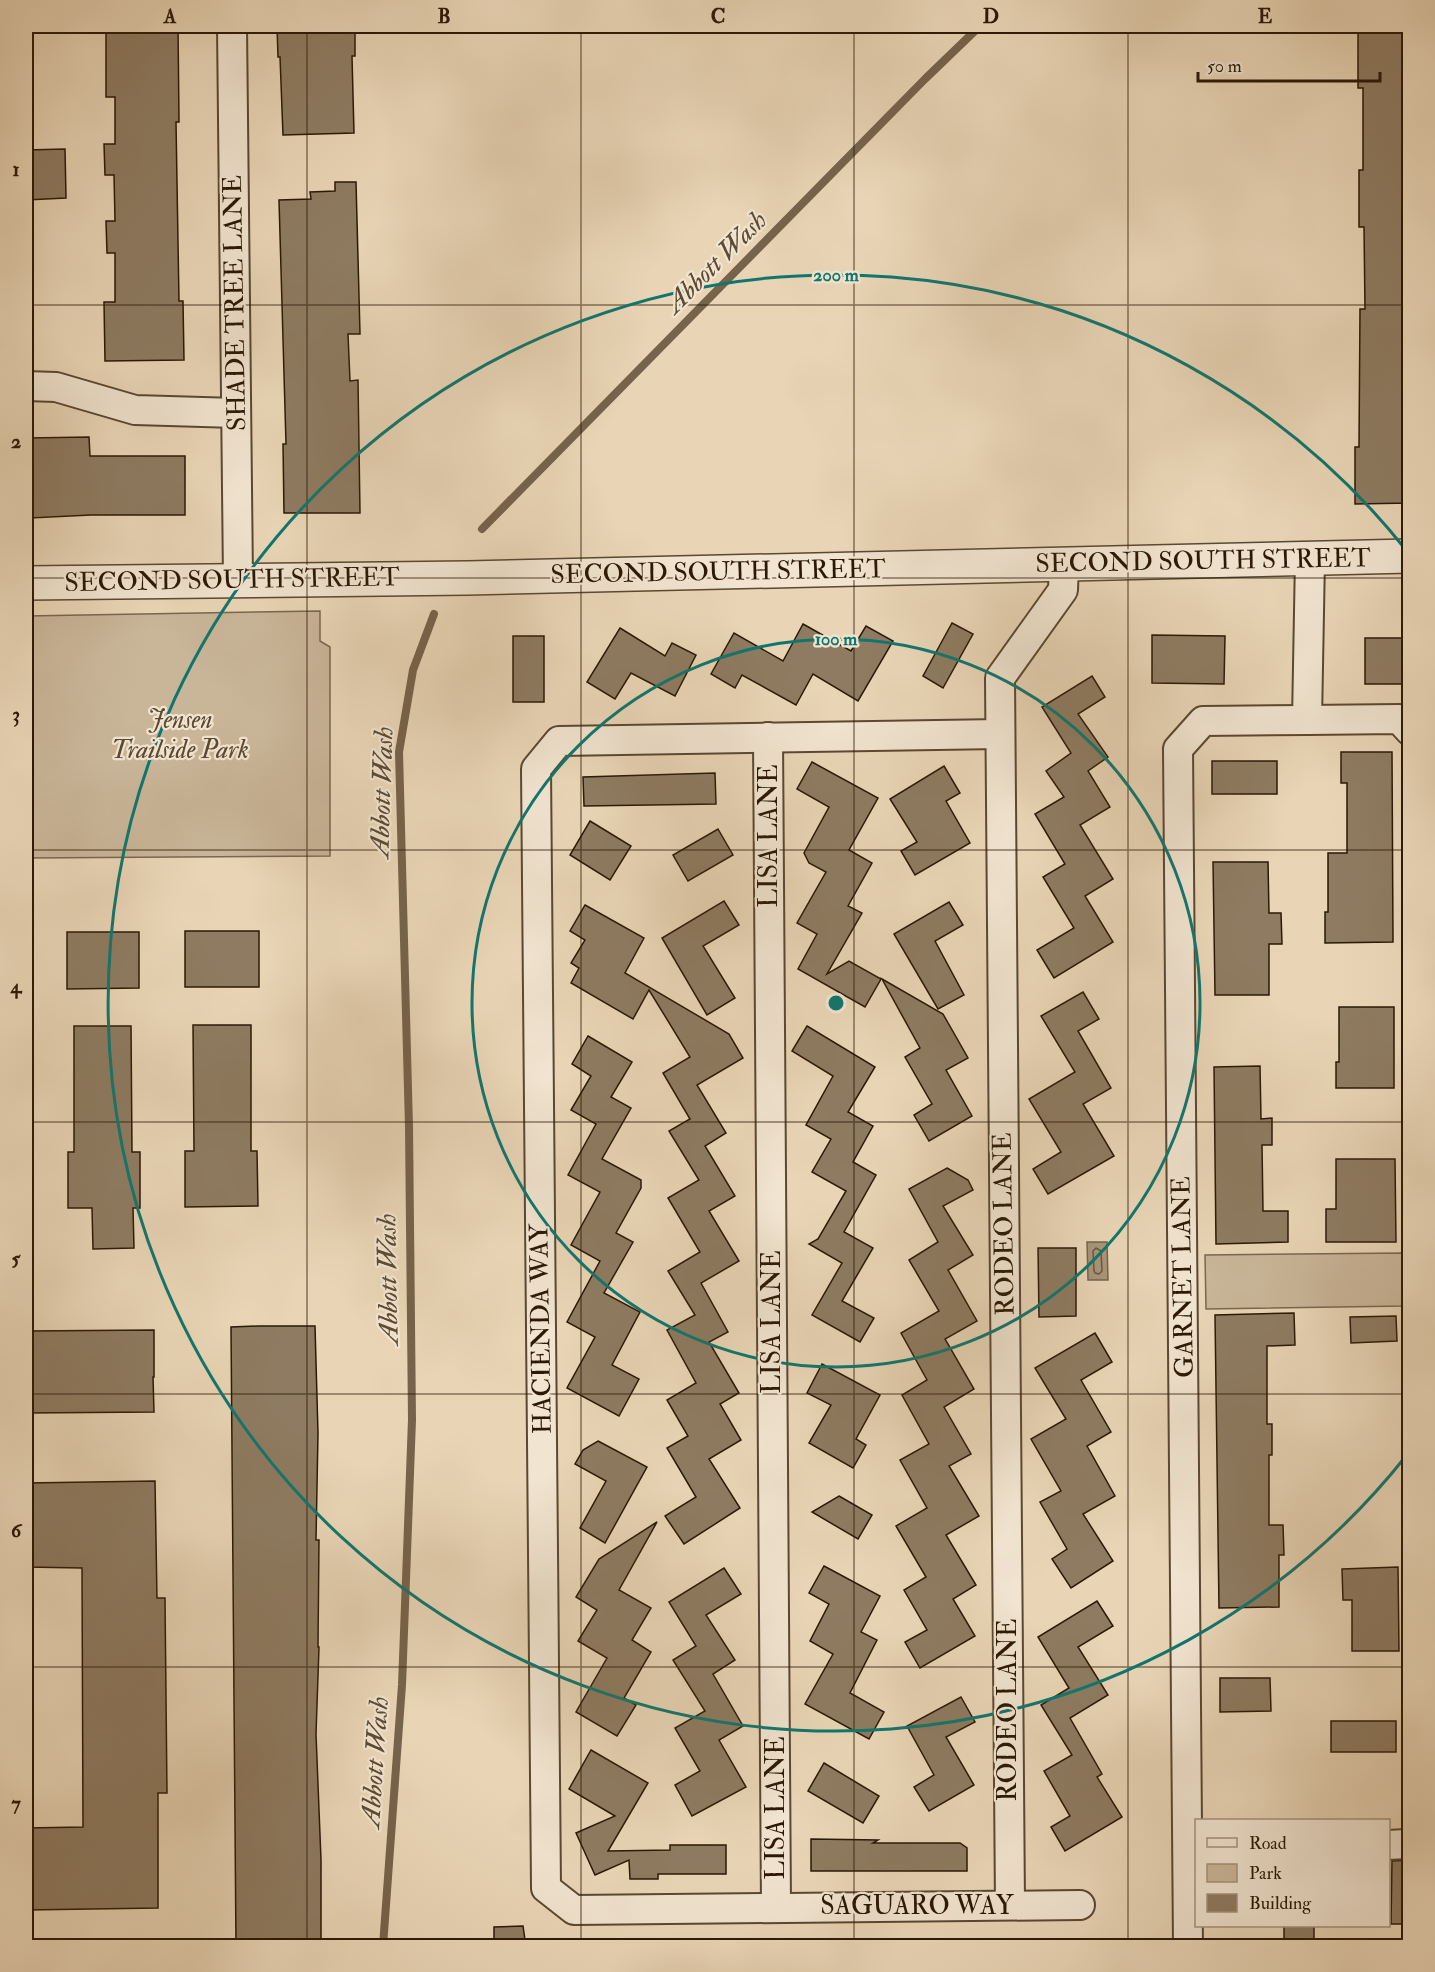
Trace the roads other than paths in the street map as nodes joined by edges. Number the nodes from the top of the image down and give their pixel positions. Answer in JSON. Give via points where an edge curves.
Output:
{"nodes":[{"id":1,"x":232,"y":26,"type":"edge"},
{"id":2,"x":26,"y":386,"type":"edge"},
{"id":3,"x":236,"y":413,"type":"junction"},
{"id":4,"x":1410,"y":556,"type":"edge"},
{"id":5,"x":1310,"y":558,"type":"junction"},
{"id":6,"x":1064,"y":564,"type":"junction"},
{"id":7,"x":238,"y":580,"type":"junction"},
{"id":8,"x":26,"y":583,"type":"edge"},
{"id":9,"x":1307,"y":720,"type":"junction"},
{"id":10,"x":1410,"y":731,"type":"edge"},
{"id":11,"x":1000,"y":734,"type":"junction"},
{"id":12,"x":768,"y":737,"type":"junction"},
{"id":13,"x":1410,"y":1842,"type":"edge"},
{"id":14,"x":1390,"y":1845,"type":"edge"},
{"id":15,"x":1192,"y":1846,"type":"edge"},
{"id":16,"x":546,"y":1888,"type":"joint"},
{"id":17,"x":1010,"y":1905,"type":"junction"},
{"id":18,"x":1080,"y":1905,"type":"dead end"},
{"id":19,"x":777,"y":1906,"type":"junction"},
{"id":20,"x":1188,"y":1947,"type":"edge"}],
"edges":[{"from":1,"to":3,"type":"street","name":"SHADE TREE LANE"},
{"from":2,"to":3,"type":"street","via":[[56,387],[135,410]]},
{"from":3,"to":7,"type":"street","name":"SHADE TREE LANE"},
{"from":4,"to":5,"type":"street","name":"SECOND SOUTH STREET"},
{"from":5,"to":6,"type":"street","name":"SECOND SOUTH STREET"},
{"from":5,"to":9,"type":"street"},
{"from":6,"to":7,"type":"street","name":"SECOND SOUTH STREET"},
{"from":6,"to":11,"type":"street","name":"RODEO LANE","via":[[1064,590],[1000,678]]},
{"from":7,"to":8,"type":"street","name":"SECOND SOUTH STREET"},
{"from":9,"to":10,"type":"street","name":"GARNET LANE","via":[[1399,719]]},
{"from":9,"to":15,"type":"street","name":"GARNET LANE","via":[[1203,721],[1178,749]]},
{"from":11,"to":12,"type":"street"},
{"from":11,"to":17,"type":"street","name":"RODEO LANE"},
{"from":12,"to":16,"type":"street","name":"HACIENDA WAY","via":[[559,741],[536,769]]},
{"from":12,"to":19,"type":"street","name":"LISA LANE"},
{"from":13,"to":14,"type":"street"},
{"from":15,"to":20,"type":"street","name":"GARNET LANE"},
{"from":16,"to":19,"type":"street","name":"SAGUARO WAY","via":[[574,1910]]},
{"from":17,"to":18,"type":"street","name":"SAGUARO WAY"},
{"from":17,"to":19,"type":"street","name":"SAGUARO WAY"}]}
